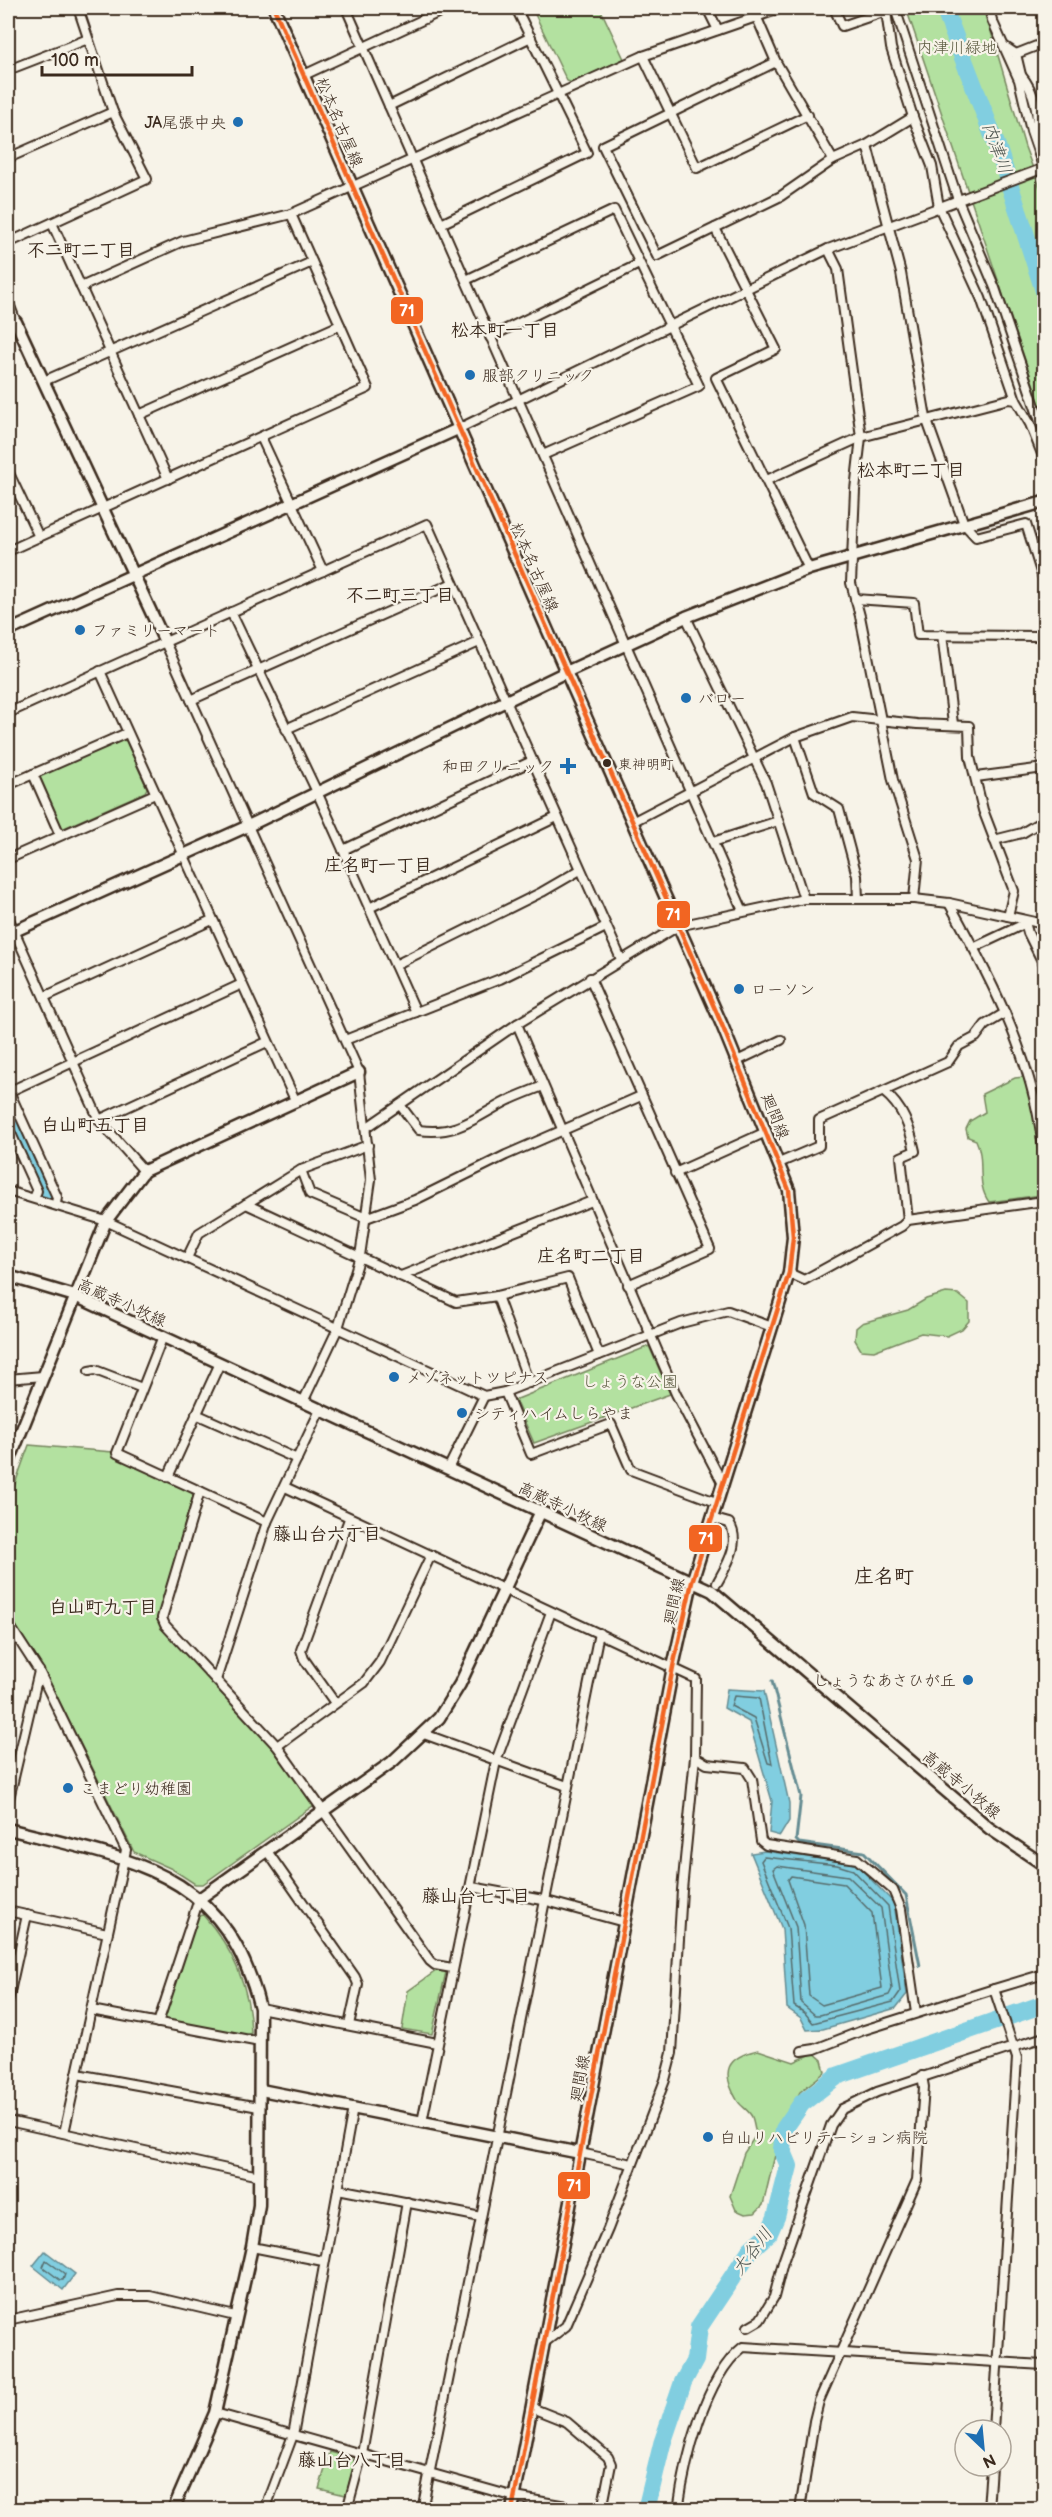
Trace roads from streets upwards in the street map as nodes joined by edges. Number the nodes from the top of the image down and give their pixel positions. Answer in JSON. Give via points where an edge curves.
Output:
{"nodes":[{"id":1,"x":78,"y":8,"type":"edge"},
{"id":2,"x":274,"y":8,"type":"edge"},
{"id":3,"x":346,"y":8,"type":"edge"},
{"id":4,"x":448,"y":8,"type":"edge"},
{"id":5,"x":516,"y":8,"type":"edge"},
{"id":6,"x":707,"y":8,"type":"edge"},
{"id":7,"x":782,"y":8,"type":"edge"},
{"id":8,"x":834,"y":8,"type":"edge"},
{"id":9,"x":896,"y":8,"type":"edge"},
{"id":10,"x":989,"y":8,"type":"edge"},
{"id":11,"x":757,"y":18,"type":"junction"},
{"id":12,"x":718,"y":30,"type":"junction"},
{"id":13,"x":531,"y":37,"type":"junction"},
{"id":14,"x":88,"y":39,"type":"junction"},
{"id":15,"x":1044,"y":43,"type":"edge"},
{"id":16,"x":1003,"y":45,"type":"junction"},
{"id":17,"x":363,"y":48,"type":"junction"},
{"id":18,"x":1016,"y":54,"type":"junction"},
{"id":19,"x":642,"y":56,"type":"junction"},
{"id":20,"x":776,"y":62,"type":"junction"},
{"id":21,"x":8,"y":70,"type":"edge"},
{"id":22,"x":304,"y":75,"type":"junction"},
{"id":23,"x":1020,"y":77,"type":"junction"},
{"id":24,"x":558,"y":94,"type":"junction"},
{"id":25,"x":389,"y":106,"type":"junction"},
{"id":26,"x":113,"y":112,"type":"junction"},
{"id":27,"x":670,"y":113,"type":"junction"},
{"id":28,"x":808,"y":115,"type":"junction"},
{"id":29,"x":913,"y":117,"type":"junction"},
{"id":30,"x":1041,"y":122,"type":"edge"},
{"id":31,"x":1035,"y":142,"type":"junction"},
{"id":32,"x":867,"y":145,"type":"junction"},
{"id":33,"x":8,"y":159,"type":"edge"},
{"id":34,"x":412,"y":159,"type":"junction"},
{"id":35,"x":833,"y":160,"type":"junction"},
{"id":36,"x":1043,"y":169,"type":"edge"},
{"id":37,"x":351,"y":187,"type":"junction"},
{"id":38,"x":958,"y":200,"type":"junction"},
{"id":39,"x":939,"y":207,"type":"junction"},
{"id":40,"x":291,"y":214,"type":"junction"},
{"id":41,"x":52,"y":223,"type":"junction"},
{"id":42,"x":441,"y":224,"type":"junction"},
{"id":43,"x":889,"y":227,"type":"junction"},
{"id":44,"x":715,"y":228,"type":"junction"},
{"id":45,"x":8,"y":243,"type":"edge"},
{"id":46,"x":828,"y":249,"type":"junction"},
{"id":47,"x":312,"y":262,"type":"junction"},
{"id":48,"x":639,"y":264,"type":"junction"},
{"id":49,"x":466,"y":280,"type":"junction"},
{"id":50,"x":81,"y":287,"type":"junction"},
{"id":51,"x":747,"y":288,"type":"junction"},
{"id":52,"x":8,"y":301,"type":"edge"},
{"id":53,"x":12,"y":323,"type":"edge"},
{"id":54,"x":340,"y":325,"type":"junction"},
{"id":55,"x":671,"y":326,"type":"junction"},
{"id":56,"x":490,"y":337,"type":"junction"},
{"id":57,"x":110,"y":352,"type":"junction"},
{"id":58,"x":44,"y":381,"type":"junction"},
{"id":59,"x":518,"y":400,"type":"junction"},
{"id":60,"x":1016,"y":400,"type":"junction"},
{"id":61,"x":139,"y":415,"type":"junction"},
{"id":62,"x":926,"y":418,"type":"junction"},
{"id":63,"x":458,"y":429,"type":"junction"},
{"id":64,"x":1044,"y":433,"type":"edge"},
{"id":65,"x":261,"y":437,"type":"junction"},
{"id":66,"x":861,"y":437,"type":"junction"},
{"id":67,"x":543,"y":455,"type":"junction"},
{"id":68,"x":1044,"y":459,"type":"edge"},
{"id":69,"x":8,"y":471,"type":"edge"},
{"id":70,"x":168,"y":479,"type":"junction"},
{"id":71,"x":767,"y":480,"type":"junction"},
{"id":72,"x":1044,"y":502,"type":"edge"},
{"id":73,"x":291,"y":504,"type":"junction"},
{"id":74,"x":103,"y":508,"type":"junction"},
{"id":75,"x":964,"y":524,"type":"junction"},
{"id":76,"x":39,"y":537,"type":"junction"},
{"id":77,"x":8,"y":551,"type":"edge"},
{"id":78,"x":852,"y":556,"type":"junction"},
{"id":79,"x":809,"y":569,"type":"junction"},
{"id":80,"x":323,"y":571,"type":"junction"},
{"id":81,"x":134,"y":575,"type":"junction"},
{"id":82,"x":1044,"y":582,"type":"edge"},
{"id":83,"x":453,"y":583,"type":"junction"},
{"id":84,"x":855,"y":599,"type":"junction"},
{"id":85,"x":231,"y":612,"type":"junction"},
{"id":86,"x":686,"y":617,"type":"junction"},
{"id":87,"x":8,"y":631,"type":"edge"},
{"id":88,"x":1044,"y":633,"type":"edge"},
{"id":89,"x":942,"y":634,"type":"junction"},
{"id":90,"x":165,"y":642,"type":"junction"},
{"id":91,"x":479,"y":642,"type":"junction"},
{"id":92,"x":625,"y":644,"type":"junction"},
{"id":93,"x":258,"y":670,"type":"junction"},
{"id":94,"x":100,"y":671,"type":"junction"},
{"id":95,"x":566,"y":672,"type":"junction"},
{"id":96,"x":191,"y":700,"type":"junction"},
{"id":97,"x":505,"y":701,"type":"junction"},
{"id":98,"x":8,"y":713,"type":"edge"},
{"id":99,"x":879,"y":720,"type":"junction"},
{"id":100,"x":953,"y":724,"type":"junction"},
{"id":101,"x":286,"y":729,"type":"junction"},
{"id":102,"x":127,"y":732,"type":"junction"},
{"id":103,"x":795,"y":737,"type":"junction"},
{"id":104,"x":753,"y":760,"type":"junction"},
{"id":105,"x":532,"y":761,"type":"junction"},
{"id":106,"x":1044,"y":768,"type":"edge"},
{"id":107,"x":33,"y":774,"type":"junction"},
{"id":108,"x":976,"y":777,"type":"junction"},
{"id":109,"x":8,"y":785,"type":"edge"},
{"id":110,"x":317,"y":792,"type":"junction"},
{"id":111,"x":691,"y":792,"type":"junction"},
{"id":112,"x":155,"y":794,"type":"junction"},
{"id":113,"x":557,"y":818,"type":"junction"},
{"id":114,"x":1044,"y":820,"type":"edge"},
{"id":115,"x":778,"y":821,"type":"junction"},
{"id":116,"x":632,"y":822,"type":"junction"},
{"id":117,"x":248,"y":826,"type":"junction"},
{"id":118,"x":60,"y":836,"type":"junction"},
{"id":119,"x":994,"y":840,"type":"junction"},
{"id":120,"x":713,"y":842,"type":"junction"},
{"id":121,"x":343,"y":850,"type":"junction"},
{"id":122,"x":183,"y":855,"type":"junction"},
{"id":123,"x":8,"y":859,"type":"edge"},
{"id":124,"x":580,"y":870,"type":"junction"},
{"id":125,"x":804,"y":899,"type":"junction"},
{"id":126,"x":858,"y":899,"type":"junction"},
{"id":127,"x":914,"y":899,"type":"junction"},
{"id":128,"x":949,"y":903,"type":"junction"},
{"id":129,"x":369,"y":908,"type":"junction"},
{"id":130,"x":743,"y":910,"type":"junction"},
{"id":131,"x":1008,"y":916,"type":"junction"},
{"id":132,"x":8,"y":917,"type":"edge"},
{"id":133,"x":212,"y":920,"type":"junction"},
{"id":134,"x":1025,"y":922,"type":"junction"},
{"id":135,"x":1044,"y":924,"type":"edge"},
{"id":136,"x":678,"y":926,"type":"junction"},
{"id":137,"x":606,"y":927,"type":"junction"},
{"id":138,"x":11,"y":933,"type":"edge"},
{"id":139,"x":973,"y":948,"type":"junction"},
{"id":140,"x":621,"y":958,"type":"junction"},
{"id":141,"x":395,"y":964,"type":"junction"},
{"id":142,"x":1044,"y":965,"type":"edge"},
{"id":143,"x":590,"y":978,"type":"junction"},
{"id":144,"x":242,"y":984,"type":"junction"},
{"id":145,"x":44,"y":997,"type":"junction"},
{"id":146,"x":416,"y":1012,"type":"junction"},
{"id":147,"x":1005,"y":1013,"type":"junction"},
{"id":148,"x":517,"y":1024,"type":"junction"},
{"id":149,"x":345,"y":1040,"type":"junction"},
{"id":150,"x":782,"y":1040,"type":"dead end"},
{"id":151,"x":267,"y":1042,"type":"junction"},
{"id":152,"x":737,"y":1061,"type":"junction"},
{"id":153,"x":73,"y":1062,"type":"junction"},
{"id":154,"x":359,"y":1072,"type":"junction"},
{"id":155,"x":543,"y":1086,"type":"junction"},
{"id":156,"x":8,"y":1091,"type":"edge"},
{"id":157,"x":884,"y":1092,"type":"junction"},
{"id":158,"x":641,"y":1096,"type":"junction"},
{"id":159,"x":296,"y":1102,"type":"junction"},
{"id":160,"x":400,"y":1105,"type":"junction"},
{"id":161,"x":99,"y":1120,"type":"junction"},
{"id":162,"x":8,"y":1127,"type":"edge"},
{"id":163,"x":366,"y":1128,"type":"junction"},
{"id":164,"x":562,"y":1132,"type":"junction"},
{"id":165,"x":766,"y":1132,"type":"junction"},
{"id":166,"x":368,"y":1145,"type":"junction"},
{"id":167,"x":1044,"y":1161,"type":"edge"},
{"id":168,"x":779,"y":1163,"type":"junction"},
{"id":169,"x":301,"y":1170,"type":"junction"},
{"id":170,"x":144,"y":1171,"type":"junction"},
{"id":171,"x":675,"y":1173,"type":"junction"},
{"id":172,"x":8,"y":1191,"type":"edge"},
{"id":173,"x":34,"y":1198,"type":"junction"},
{"id":174,"x":592,"y":1201,"type":"junction"},
{"id":175,"x":1044,"y":1201,"type":"edge"},
{"id":176,"x":56,"y":1204,"type":"junction"},
{"id":177,"x":246,"y":1204,"type":"junction"},
{"id":178,"x":366,"y":1218,"type":"junction"},
{"id":179,"x":908,"y":1220,"type":"junction"},
{"id":180,"x":106,"y":1221,"type":"junction"},
{"id":181,"x":360,"y":1256,"type":"junction"},
{"id":182,"x":188,"y":1258,"type":"junction"},
{"id":183,"x":789,"y":1273,"type":"junction"},
{"id":184,"x":8,"y":1276,"type":"edge"},
{"id":185,"x":401,"y":1276,"type":"junction"},
{"id":186,"x":628,"y":1285,"type":"junction"},
{"id":187,"x":75,"y":1296,"type":"junction"},
{"id":188,"x":497,"y":1296,"type":"junction"},
{"id":189,"x":772,"y":1327,"type":"junction"},
{"id":190,"x":339,"y":1328,"type":"junction"},
{"id":191,"x":650,"y":1335,"type":"junction"},
{"id":192,"x":163,"y":1336,"type":"junction"},
{"id":193,"x":599,"y":1355,"type":"junction"},
{"id":194,"x":220,"y":1363,"type":"junction"},
{"id":195,"x":88,"y":1371,"type":"dead end"},
{"id":196,"x":43,"y":1376,"type":"junction"},
{"id":197,"x":8,"y":1379,"type":"edge"},
{"id":198,"x":530,"y":1383,"type":"junction"},
{"id":199,"x":142,"y":1388,"type":"junction"},
{"id":200,"x":505,"y":1392,"type":"junction"},
{"id":201,"x":484,"y":1396,"type":"junction"},
{"id":202,"x":304,"y":1400,"type":"junction"},
{"id":203,"x":321,"y":1408,"type":"junction"},
{"id":204,"x":196,"y":1414,"type":"junction"},
{"id":205,"x":297,"y":1459,"type":"junction"},
{"id":206,"x":8,"y":1464,"type":"edge"},
{"id":207,"x":448,"y":1468,"type":"junction"},
{"id":208,"x":168,"y":1477,"type":"junction"},
{"id":209,"x":722,"y":1482,"type":"junction"},
{"id":210,"x":285,"y":1488,"type":"junction"},
{"id":211,"x":200,"y":1491,"type":"junction"},
{"id":212,"x":716,"y":1502,"type":"junction"},
{"id":213,"x":540,"y":1513,"type":"junction"},
{"id":214,"x":711,"y":1518,"type":"junction"},
{"id":215,"x":350,"y":1519,"type":"junction"},
{"id":216,"x":267,"y":1522,"type":"junction"},
{"id":217,"x":431,"y":1556,"type":"junction"},
{"id":218,"x":692,"y":1582,"type":"junction"},
{"id":219,"x":717,"y":1583,"type":"dead end"},
{"id":220,"x":503,"y":1590,"type":"junction"},
{"id":221,"x":551,"y":1612,"type":"junction"},
{"id":222,"x":8,"y":1623,"type":"edge"},
{"id":223,"x":599,"y":1633,"type":"junction"},
{"id":224,"x":673,"y":1667,"type":"junction"},
{"id":225,"x":39,"y":1671,"type":"junction"},
{"id":226,"x":216,"y":1680,"type":"junction"},
{"id":227,"x":335,"y":1703,"type":"junction"},
{"id":228,"x":424,"y":1734,"type":"junction"},
{"id":229,"x":277,"y":1746,"type":"junction"},
{"id":230,"x":694,"y":1757,"type":"junction"},
{"id":231,"x":496,"y":1761,"type":"junction"},
{"id":232,"x":567,"y":1786,"type":"junction"},
{"id":233,"x":8,"y":1803,"type":"edge"},
{"id":234,"x":323,"y":1811,"type":"junction"},
{"id":235,"x":8,"y":1829,"type":"edge"},
{"id":236,"x":267,"y":1851,"type":"junction"},
{"id":237,"x":124,"y":1859,"type":"junction"},
{"id":238,"x":1044,"y":1865,"type":"edge"},
{"id":239,"x":472,"y":1887,"type":"junction"},
{"id":240,"x":199,"y":1899,"type":"junction"},
{"id":241,"x":543,"y":1900,"type":"junction"},
{"id":242,"x":8,"y":1911,"type":"edge"},
{"id":243,"x":27,"y":1915,"type":"junction"},
{"id":244,"x":624,"y":1922,"type":"junction"},
{"id":245,"x":107,"y":1933,"type":"junction"},
{"id":246,"x":452,"y":1968,"type":"junction"},
{"id":247,"x":1044,"y":1974,"type":"edge"},
{"id":248,"x":994,"y":1989,"type":"junction"},
{"id":249,"x":8,"y":2001,"type":"edge"},
{"id":250,"x":260,"y":2008,"type":"junction"},
{"id":251,"x":91,"y":2010,"type":"junction"},
{"id":252,"x":916,"y":2013,"type":"junction"},
{"id":253,"x":158,"y":2023,"type":"junction"},
{"id":254,"x":349,"y":2025,"type":"junction"},
{"id":255,"x":1044,"y":2037,"type":"edge"},
{"id":256,"x":260,"y":2042,"type":"junction"},
{"id":257,"x":437,"y":2043,"type":"junction"},
{"id":258,"x":1013,"y":2046,"type":"junction"},
{"id":259,"x":802,"y":2051,"type":"dead end"},
{"id":260,"x":77,"y":2074,"type":"junction"},
{"id":261,"x":922,"y":2076,"type":"junction"},
{"id":262,"x":261,"y":2090,"type":"junction"},
{"id":263,"x":259,"y":2107,"type":"junction"},
{"id":264,"x":353,"y":2108,"type":"junction"},
{"id":265,"x":8,"y":2121,"type":"edge"},
{"id":266,"x":422,"y":2122,"type":"junction"},
{"id":267,"x":64,"y":2133,"type":"junction"},
{"id":268,"x":498,"y":2137,"type":"junction"},
{"id":269,"x":579,"y":2153,"type":"junction"},
{"id":270,"x":632,"y":2164,"type":"junction"},
{"id":271,"x":259,"y":2176,"type":"junction"},
{"id":272,"x":338,"y":2188,"type":"junction"},
{"id":273,"x":407,"y":2202,"type":"junction"},
{"id":274,"x":481,"y":2217,"type":"junction"},
{"id":275,"x":252,"y":2247,"type":"junction"},
{"id":276,"x":323,"y":2261,"type":"junction"},
{"id":277,"x":235,"y":2316,"type":"junction"},
{"id":278,"x":8,"y":2320,"type":"edge"},
{"id":279,"x":748,"y":2327,"type":"dead end"},
{"id":280,"x":545,"y":2343,"type":"junction"},
{"id":281,"x":839,"y":2353,"type":"junction"},
{"id":282,"x":996,"y":2363,"type":"junction"},
{"id":283,"x":1044,"y":2366,"type":"edge"},
{"id":284,"x":532,"y":2408,"type":"junction"},
{"id":285,"x":215,"y":2413,"type":"junction"},
{"id":286,"x":994,"y":2418,"type":"edge"},
{"id":287,"x":293,"y":2435,"type":"junction"},
{"id":288,"x":362,"y":2454,"type":"junction"},
{"id":289,"x":429,"y":2473,"type":"junction"},
{"id":290,"x":990,"y":2478,"type":"edge"},
{"id":291,"x":515,"y":2497,"type":"junction"},
{"id":292,"x":173,"y":2510,"type":"edge"},
{"id":293,"x":265,"y":2510,"type":"edge"},
{"id":294,"x":347,"y":2510,"type":"edge"},
{"id":295,"x":422,"y":2510,"type":"edge"},
{"id":296,"x":512,"y":2510,"type":"edge"},
{"id":297,"x":589,"y":2510,"type":"edge"},
{"id":298,"x":602,"y":2510,"type":"edge"},
{"id":299,"x":678,"y":2510,"type":"edge"},
{"id":300,"x":801,"y":2510,"type":"edge"},
{"id":301,"x":988,"y":2510,"type":"edge"}],
"edges":[{"from":1,"to":14,"type":"street"},
{"from":2,"to":22,"type":"street","name":"松本名古屋線"},
{"from":3,"to":17,"type":"street"},
{"from":4,"to":17,"type":"street"},
{"from":5,"to":13,"type":"street"},
{"from":6,"to":12,"type":"street"},
{"from":7,"to":11,"type":"street"},
{"from":8,"to":29,"type":"street","via":[[842,26],[886,11],[891,48]]},
{"from":9,"to":38,"type":"street"},
{"from":10,"to":16,"type":"street"},
{"from":11,"to":12,"type":"street"},
{"from":11,"to":20,"type":"street"},
{"from":12,"to":19,"type":"street"},
{"from":13,"to":24,"type":"street"},
{"from":13,"to":25,"type":"street"},
{"from":14,"to":21,"type":"street"},
{"from":14,"to":26,"type":"street"},
{"from":15,"to":18,"type":"street"},
{"from":16,"to":18,"type":"street"},
{"from":16,"to":23,"type":"street"},
{"from":17,"to":22,"type":"street"},
{"from":17,"to":25,"type":"street"},
{"from":18,"to":23,"type":"street"},
{"from":19,"to":24,"type":"street"},
{"from":19,"to":27,"type":"street"},
{"from":20,"to":27,"type":"street"},
{"from":20,"to":28,"type":"street"},
{"from":22,"to":37,"type":"street","name":"松本名古屋線"},
{"from":23,"to":30,"type":"street","via":[[1032,93]]},
{"from":23,"to":31,"type":"street"},
{"from":24,"to":34,"type":"street"},
{"from":24,"to":42,"type":"street","via":[[587,153]]},
{"from":25,"to":34,"type":"street"},
{"from":26,"to":33,"type":"street"},
{"from":26,"to":41,"type":"street","via":[[147,179]]},
{"from":27,"to":28,"type":"street","via":[[697,168]]},
{"from":27,"to":44,"type":"street","via":[[603,146],[657,256]]},
{"from":28,"to":35,"type":"street"},
{"from":29,"to":32,"type":"street"},
{"from":29,"to":39,"type":"street","via":[[932,166]]},
{"from":30,"to":31,"type":"street"},
{"from":31,"to":36,"type":"street"},
{"from":32,"to":35,"type":"street"},
{"from":32,"to":43,"type":"street"},
{"from":34,"to":37,"type":"street"},
{"from":34,"to":42,"type":"street"},
{"from":35,"to":44,"type":"street","via":[[781,196]]},
{"from":36,"to":38,"type":"street"},
{"from":37,"to":40,"type":"street"},
{"from":37,"to":63,"type":"street","name":"松本名古屋線"},
{"from":38,"to":39,"type":"street"},
{"from":38,"to":64,"type":"street","via":[[996,288]]},
{"from":39,"to":43,"type":"street"},
{"from":39,"to":60,"type":"street","via":[[981,298]]},
{"from":40,"to":47,"type":"street"},
{"from":40,"to":50,"type":"street","via":[[183,241]]},
{"from":41,"to":45,"type":"street"},
{"from":41,"to":50,"type":"street"},
{"from":42,"to":49,"type":"street"},
{"from":43,"to":46,"type":"street"},
{"from":43,"to":62,"type":"street","via":[[901,273]]},
{"from":44,"to":51,"type":"street"},
{"from":46,"to":51,"type":"street"},
{"from":46,"to":66,"type":"street","via":[[838,268]]},
{"from":47,"to":54,"type":"street"},
{"from":47,"to":57,"type":"street"},
{"from":48,"to":49,"type":"street","via":[[614,210]]},
{"from":48,"to":55,"type":"street"},
{"from":48,"to":56,"type":"street"},
{"from":49,"to":56,"type":"street"},
{"from":50,"to":57,"type":"street"},
{"from":51,"to":55,"type":"street"},
{"from":51,"to":71,"type":"street","via":[[776,350],[716,378]]},
{"from":52,"to":53,"type":"street"},
{"from":53,"to":58,"type":"street"},
{"from":54,"to":61,"type":"street"},
{"from":54,"to":65,"type":"street","via":[[368,388]]},
{"from":55,"to":59,"type":"street"},
{"from":55,"to":67,"type":"street","via":[[699,386]]},
{"from":56,"to":59,"type":"street"},
{"from":57,"to":58,"type":"street"},
{"from":57,"to":61,"type":"street"},
{"from":58,"to":74,"type":"street"},
{"from":59,"to":63,"type":"street"},
{"from":59,"to":67,"type":"street"},
{"from":60,"to":62,"type":"street"},
{"from":60,"to":68,"type":"street"},
{"from":61,"to":70,"type":"street"},
{"from":62,"to":66,"type":"street"},
{"from":62,"to":75,"type":"street"},
{"from":63,"to":73,"type":"street"},
{"from":63,"to":95,"type":"street","name":"松本名古屋線"},
{"from":65,"to":70,"type":"street"},
{"from":65,"to":73,"type":"street"},
{"from":66,"to":71,"type":"street"},
{"from":66,"to":78,"type":"street"},
{"from":67,"to":92,"type":"street"},
{"from":69,"to":76,"type":"street"},
{"from":70,"to":74,"type":"street"},
{"from":71,"to":79,"type":"street"},
{"from":72,"to":75,"type":"street"},
{"from":73,"to":80,"type":"street"},
{"from":73,"to":81,"type":"street"},
{"from":74,"to":76,"type":"street"},
{"from":74,"to":81,"type":"street"},
{"from":75,"to":78,"type":"street"},
{"from":75,"to":82,"type":"street","via":[[976,537],[1026,524]]},
{"from":76,"to":77,"type":"street"},
{"from":78,"to":79,"type":"street"},
{"from":78,"to":84,"type":"street"},
{"from":79,"to":86,"type":"street"},
{"from":80,"to":83,"type":"street","via":[[427,524]]},
{"from":80,"to":85,"type":"street"},
{"from":81,"to":87,"type":"street"},
{"from":81,"to":90,"type":"street"},
{"from":83,"to":91,"type":"street"},
{"from":83,"to":93,"type":"street"},
{"from":84,"to":89,"type":"street","via":[[914,603],[918,635]]},
{"from":84,"to":99,"type":"street"},
{"from":85,"to":90,"type":"street"},
{"from":85,"to":93,"type":"street"},
{"from":86,"to":92,"type":"street"},
{"from":86,"to":104,"type":"street"},
{"from":88,"to":89,"type":"street"},
{"from":89,"to":100,"type":"street"},
{"from":90,"to":94,"type":"street"},
{"from":90,"to":96,"type":"street"},
{"from":91,"to":97,"type":"street"},
{"from":91,"to":101,"type":"street"},
{"from":92,"to":95,"type":"street"},
{"from":92,"to":111,"type":"street"},
{"from":93,"to":96,"type":"street"},
{"from":93,"to":101,"type":"street"},
{"from":94,"to":98,"type":"street"},
{"from":94,"to":102,"type":"street"},
{"from":95,"to":97,"type":"street"},
{"from":95,"to":116,"type":"street","name":"廻間線"},
{"from":96,"to":117,"type":"street"},
{"from":97,"to":105,"type":"street"},
{"from":97,"to":110,"type":"street"},
{"from":99,"to":100,"type":"street"},
{"from":99,"to":103,"type":"street","via":[[852,717]]},
{"from":99,"to":127,"type":"street","via":[[918,859]]},
{"from":100,"to":108,"type":"street","via":[[969,726],[970,757]]},
{"from":101,"to":110,"type":"street"},
{"from":102,"to":107,"type":"street"},
{"from":102,"to":112,"type":"street"},
{"from":103,"to":104,"type":"street"},
{"from":103,"to":126,"type":"street","via":[[814,793],[839,809]]},
{"from":104,"to":111,"type":"street"},
{"from":104,"to":115,"type":"street","via":[[766,783]]},
{"from":105,"to":113,"type":"street"},
{"from":105,"to":121,"type":"street"},
{"from":106,"to":108,"type":"street"},
{"from":107,"to":109,"type":"street"},
{"from":107,"to":118,"type":"street"},
{"from":108,"to":119,"type":"street"},
{"from":110,"to":117,"type":"street"},
{"from":110,"to":121,"type":"street"},
{"from":111,"to":116,"type":"street"},
{"from":111,"to":120,"type":"street"},
{"from":112,"to":118,"type":"street"},
{"from":112,"to":122,"type":"street"},
{"from":113,"to":124,"type":"street"},
{"from":113,"to":129,"type":"street"},
{"from":114,"to":119,"type":"street"},
{"from":115,"to":120,"type":"street"},
{"from":115,"to":125,"type":"street"},
{"from":116,"to":136,"type":"street","name":"廻間線"},
{"from":117,"to":122,"type":"street"},
{"from":117,"to":149,"type":"street"},
{"from":118,"to":123,"type":"street"},
{"from":119,"to":131,"type":"street","via":[[1014,891]]},
{"from":120,"to":130,"type":"street"},
{"from":121,"to":129,"type":"street"},
{"from":122,"to":133,"type":"street"},
{"from":122,"to":138,"type":"street"},
{"from":124,"to":137,"type":"street"},
{"from":124,"to":141,"type":"street"},
{"from":125,"to":126,"type":"street"},
{"from":125,"to":130,"type":"street"},
{"from":126,"to":127,"type":"street"},
{"from":127,"to":128,"type":"street"},
{"from":128,"to":131,"type":"street"},
{"from":128,"to":139,"type":"street"},
{"from":129,"to":141,"type":"street"},
{"from":130,"to":136,"type":"street"},
{"from":131,"to":134,"type":"street"},
{"from":132,"to":138,"type":"street"},
{"from":133,"to":144,"type":"street"},
{"from":133,"to":145,"type":"street"},
{"from":134,"to":135,"type":"street"},
{"from":134,"to":139,"type":"street"},
{"from":134,"to":142,"type":"street"},
{"from":136,"to":140,"type":"street"},
{"from":136,"to":152,"type":"street","name":"廻間線"},
{"from":137,"to":140,"type":"street"},
{"from":137,"to":146,"type":"street","via":[[500,979]]},
{"from":138,"to":145,"type":"street"},
{"from":139,"to":147,"type":"street"},
{"from":140,"to":143,"type":"street"},
{"from":141,"to":146,"type":"street"},
{"from":143,"to":148,"type":"street"},
{"from":143,"to":158,"type":"street"},
{"from":144,"to":151,"type":"street"},
{"from":144,"to":153,"type":"street"},
{"from":145,"to":153,"type":"street"},
{"from":146,"to":149,"type":"street"},
{"from":147,"to":157,"type":"street","via":[[959,1046],[948,1062]]},
{"from":147,"to":167,"type":"street","via":[[1023,1053],[1032,1087]]},
{"from":148,"to":155,"type":"street"},
{"from":148,"to":160,"type":"street"},
{"from":149,"to":154,"type":"street"},
{"from":150,"to":152,"type":"street"},
{"from":151,"to":159,"type":"street"},
{"from":151,"to":161,"type":"street"},
{"from":152,"to":165,"type":"street","name":"廻間線"},
{"from":153,"to":156,"type":"street"},
{"from":153,"to":161,"type":"street"},
{"from":154,"to":159,"type":"street"},
{"from":154,"to":163,"type":"street"},
{"from":155,"to":160,"type":"street","via":[[508,1100],[471,1124],[428,1132],[419,1130]]},
{"from":155,"to":164,"type":"street"},
{"from":156,"to":176,"type":"street","via":[[57,1197]]},
{"from":157,"to":168,"type":"street","via":[[819,1120],[819,1146]]},
{"from":157,"to":179,"type":"street","via":[[909,1124],[915,1151],[901,1157]]},
{"from":158,"to":164,"type":"street"},
{"from":158,"to":171,"type":"street"},
{"from":159,"to":170,"type":"street"},
{"from":160,"to":163,"type":"street"},
{"from":161,"to":170,"type":"street"},
{"from":162,"to":173,"type":"street","via":[[37,1191]]},
{"from":163,"to":166,"type":"street"},
{"from":164,"to":174,"type":"street"},
{"from":164,"to":178,"type":"street","via":[[415,1200]]},
{"from":165,"to":168,"type":"street","name":"廻間線"},
{"from":165,"to":171,"type":"street"},
{"from":166,"to":169,"type":"street"},
{"from":166,"to":178,"type":"street","via":[[371,1180]]},
{"from":168,"to":183,"type":"street","name":"廻間線","via":[[792,1213]]},
{"from":169,"to":177,"type":"street"},
{"from":169,"to":178,"type":"street","via":[[310,1194]]},
{"from":170,"to":180,"type":"street"},
{"from":171,"to":186,"type":"street","via":[[710,1249]]},
{"from":172,"to":173,"type":"street"},
{"from":173,"to":176,"type":"street"},
{"from":174,"to":185,"type":"street"},
{"from":174,"to":186,"type":"street"},
{"from":175,"to":179,"type":"street"},
{"from":176,"to":180,"type":"street"},
{"from":177,"to":181,"type":"street"},
{"from":177,"to":182,"type":"street","via":[[199,1233]]},
{"from":178,"to":181,"type":"street"},
{"from":179,"to":183,"type":"street","via":[[804,1280]]},
{"from":180,"to":182,"type":"street"},
{"from":180,"to":187,"type":"street"},
{"from":181,"to":185,"type":"street"},
{"from":181,"to":190,"type":"street"},
{"from":182,"to":190,"type":"street"},
{"from":183,"to":189,"type":"street","name":"廻間線"},
{"from":184,"to":187,"type":"street","name":"高蔵寺小牧線"},
{"from":185,"to":188,"type":"street","via":[[456,1302]]},
{"from":186,"to":191,"type":"street"},
{"from":187,"to":192,"type":"street","name":"高蔵寺小牧線"},
{"from":187,"to":196,"type":"street"},
{"from":188,"to":193,"type":"street","via":[[568,1278]]},
{"from":188,"to":198,"type":"street"},
{"from":189,"to":191,"type":"street","via":[[728,1311]]},
{"from":189,"to":209,"type":"street","name":"廻間線"},
{"from":190,"to":201,"type":"street"},
{"from":190,"to":202,"type":"street"},
{"from":191,"to":193,"type":"street"},
{"from":191,"to":209,"type":"street"},
{"from":192,"to":194,"type":"street","name":"高蔵寺小牧線"},
{"from":192,"to":199,"type":"street"},
{"from":193,"to":198,"type":"street"},
{"from":194,"to":202,"type":"street","name":"高蔵寺小牧線"},
{"from":194,"to":204,"type":"street"},
{"from":195,"to":199,"type":"street","via":[[95,1370]]},
{"from":196,"to":197,"type":"street"},
{"from":196,"to":206,"type":"street"},
{"from":198,"to":200,"type":"street"},
{"from":199,"to":208,"type":"street","via":[[117,1453]]},
{"from":200,"to":201,"type":"street"},
{"from":200,"to":212,"type":"street","via":[[531,1454],[611,1424],[632,1470]]},
{"from":201,"to":207,"type":"street"},
{"from":202,"to":203,"type":"street","name":"高蔵寺小牧線"},
{"from":203,"to":205,"type":"street"},
{"from":203,"to":207,"type":"street","name":"高蔵寺小牧線"},
{"from":204,"to":205,"type":"street"},
{"from":204,"to":208,"type":"street"},
{"from":205,"to":210,"type":"street"},
{"from":207,"to":213,"type":"street","name":"高蔵寺小牧線"},
{"from":208,"to":211,"type":"street"},
{"from":209,"to":212,"type":"street","name":"廻間線"},
{"from":210,"to":215,"type":"street"},
{"from":210,"to":216,"type":"street"},
{"from":211,"to":216,"type":"street"},
{"from":211,"to":226,"type":"street","via":[[162,1618]]},
{"from":212,"to":214,"type":"street","name":"廻間線"},
{"from":213,"to":218,"type":"street","name":"高蔵寺小牧線"},
{"from":213,"to":220,"type":"street"},
{"from":214,"to":218,"type":"street","name":"廻間線"},
{"from":214,"to":219,"type":"street","via":[[729,1523],[732,1530],[730,1559]]},
{"from":215,"to":217,"type":"street"},
{"from":215,"to":227,"type":"street","via":[[301,1650]]},
{"from":216,"to":226,"type":"street"},
{"from":217,"to":220,"type":"street"},
{"from":217,"to":227,"type":"street","via":[[380,1662],[364,1683]]},
{"from":218,"to":224,"type":"street","name":"廻間線"},
{"from":218,"to":238,"type":"street","name":"高蔵寺小牧線","via":[[712,1591],[989,1828]]},
{"from":220,"to":221,"type":"street"},
{"from":220,"to":228,"type":"street","via":[[460,1684]]},
{"from":221,"to":223,"type":"street"},
{"from":221,"to":231,"type":"street"},
{"from":222,"to":225,"type":"street"},
{"from":223,"to":224,"type":"street"},
{"from":223,"to":232,"type":"street"},
{"from":224,"to":230,"type":"street","via":[[696,1679]]},
{"from":224,"to":244,"type":"street","name":"廻間線"},
{"from":225,"to":233,"type":"street"},
{"from":225,"to":237,"type":"street","via":[[126,1850]]},
{"from":226,"to":229,"type":"street"},
{"from":227,"to":229,"type":"street"},
{"from":228,"to":231,"type":"street"},
{"from":228,"to":234,"type":"street"},
{"from":229,"to":234,"type":"street"},
{"from":230,"to":252,"type":"street","via":[[707,1764],[745,1768],[752,1779],[761,1841],[766,1845],[857,1859],[893,1890],[901,1909]]},
{"from":230,"to":270,"type":"street","via":[[672,2053]]},
{"from":231,"to":232,"type":"street"},
{"from":231,"to":239,"type":"street"},
{"from":232,"to":241,"type":"street"},
{"from":234,"to":236,"type":"street"},
{"from":234,"to":246,"type":"street","via":[[430,1961]]},
{"from":235,"to":237,"type":"street"},
{"from":236,"to":240,"type":"street"},
{"from":236,"to":254,"type":"street","via":[[355,1977],[358,1984]]},
{"from":237,"to":240,"type":"street","via":[[167,1876]]},
{"from":237,"to":245,"type":"street"},
{"from":239,"to":241,"type":"street"},
{"from":239,"to":246,"type":"street"},
{"from":240,"to":250,"type":"street","via":[[237,1947]]},
{"from":240,"to":253,"type":"street"},
{"from":241,"to":244,"type":"street"},
{"from":241,"to":268,"type":"street"},
{"from":242,"to":243,"type":"street"},
{"from":243,"to":245,"type":"street"},
{"from":243,"to":249,"type":"street"},
{"from":244,"to":269,"type":"street","name":"廻間線"},
{"from":245,"to":251,"type":"street"},
{"from":246,"to":257,"type":"street"},
{"from":247,"to":248,"type":"street"},
{"from":248,"to":252,"type":"street"},
{"from":248,"to":258,"type":"street"},
{"from":250,"to":254,"type":"street"},
{"from":250,"to":256,"type":"street"},
{"from":251,"to":253,"type":"street"},
{"from":251,"to":260,"type":"street"},
{"from":252,"to":259,"type":"street"},
{"from":253,"to":256,"type":"street"},
{"from":254,"to":257,"type":"street"},
{"from":255,"to":258,"type":"street"},
{"from":256,"to":262,"type":"street"},
{"from":257,"to":266,"type":"street"},
{"from":258,"to":261,"type":"street"},
{"from":258,"to":282,"type":"street","via":[[1017,2058]]},
{"from":260,"to":263,"type":"street"},
{"from":260,"to":267,"type":"street"},
{"from":261,"to":279,"type":"street","via":[[858,2101],[834,2118],[774,2296],[760,2320]]},
{"from":261,"to":281,"type":"street","via":[[917,2180]]},
{"from":262,"to":263,"type":"street"},
{"from":262,"to":264,"type":"street"},
{"from":263,"to":271,"type":"street"},
{"from":264,"to":266,"type":"street"},
{"from":264,"to":272,"type":"street"},
{"from":265,"to":267,"type":"street"},
{"from":266,"to":268,"type":"street"},
{"from":267,"to":271,"type":"street"},
{"from":268,"to":269,"type":"street"},
{"from":268,"to":274,"type":"street"},
{"from":269,"to":270,"type":"street"},
{"from":269,"to":280,"type":"street","name":"廻間線"},
{"from":270,"to":280,"type":"street","via":[[566,2326]]},
{"from":271,"to":275,"type":"street"},
{"from":272,"to":273,"type":"street"},
{"from":272,"to":276,"type":"street"},
{"from":273,"to":274,"type":"street"},
{"from":273,"to":288,"type":"street"},
{"from":274,"to":289,"type":"street"},
{"from":275,"to":276,"type":"street"},
{"from":275,"to":277,"type":"street"},
{"from":276,"to":287,"type":"street"},
{"from":277,"to":278,"type":"street","via":[[150,2296],[118,2296]]},
{"from":277,"to":285,"type":"street"},
{"from":280,"to":284,"type":"street","name":"廻間線"},
{"from":281,"to":282,"type":"street"},
{"from":281,"to":299,"type":"street","via":[[743,2347],[737,2352],[700,2414]]},
{"from":281,"to":300,"type":"street","via":[[814,2421]]},
{"from":282,"to":283,"type":"street"},
{"from":282,"to":286,"type":"street"},
{"from":284,"to":291,"type":"street","name":"廻間線"},
{"from":284,"to":298,"type":"street","via":[[567,2422],[608,2457],[611,2464]]},
{"from":285,"to":287,"type":"street"},
{"from":285,"to":292,"type":"street"},
{"from":287,"to":288,"type":"street"},
{"from":287,"to":293,"type":"street"},
{"from":288,"to":289,"type":"street"},
{"from":288,"to":294,"type":"street"},
{"from":289,"to":291,"type":"street"},
{"from":289,"to":295,"type":"street"},
{"from":290,"to":301,"type":"street"},
{"from":291,"to":296,"type":"street","name":"廻間線"},
{"from":291,"to":297,"type":"street"}]}
